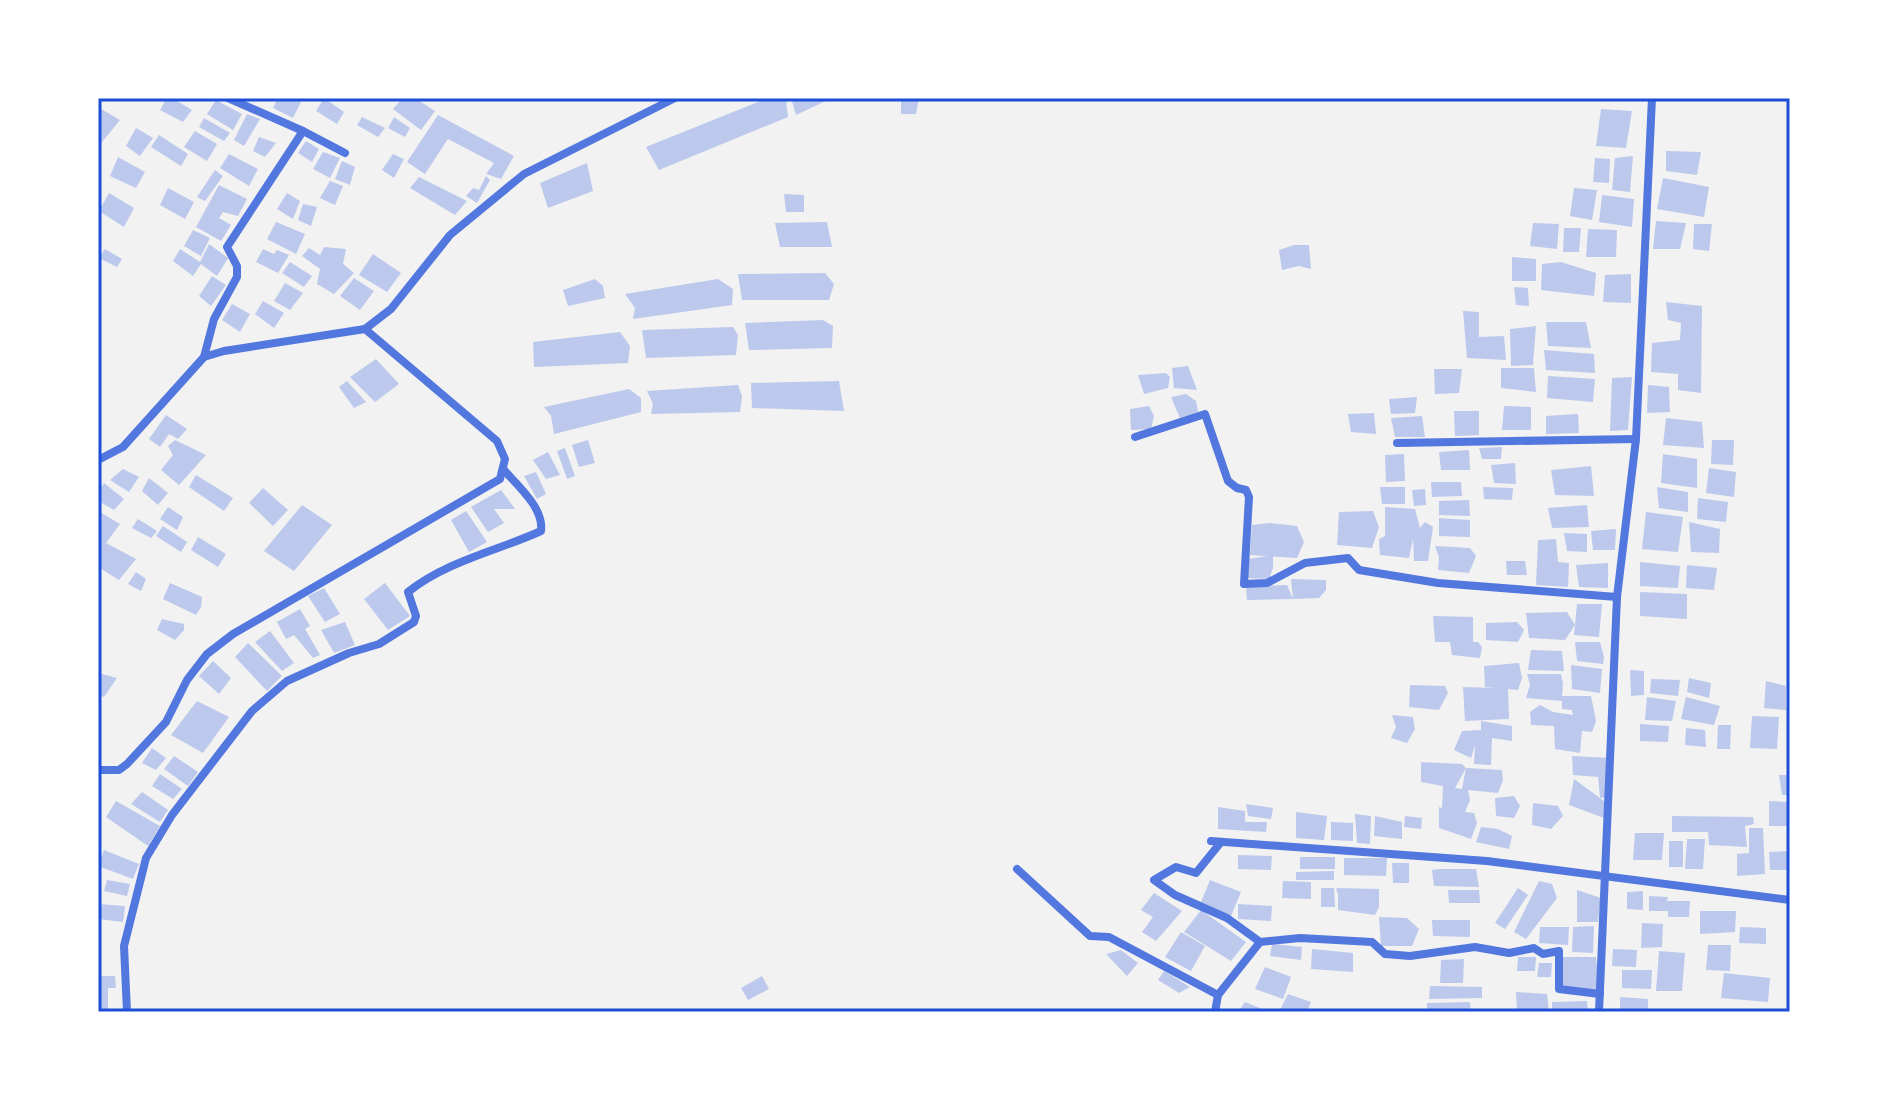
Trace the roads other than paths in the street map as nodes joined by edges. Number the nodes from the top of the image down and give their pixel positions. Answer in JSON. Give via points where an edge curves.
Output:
{"nodes":[{"id":1,"x":228,"y":98,"type":"edge"},
{"id":2,"x":675,"y":98,"type":"edge"},
{"id":3,"x":1652,"y":98,"type":"edge"},
{"id":4,"x":303,"y":131,"type":"junction"},
{"id":5,"x":345,"y":153,"type":"dead end"},
{"id":6,"x":365,"y":329,"type":"junction"},
{"id":7,"x":204,"y":357,"type":"junction"},
{"id":8,"x":1135,"y":437,"type":"dead end"},
{"id":9,"x":1636,"y":439,"type":"junction"},
{"id":10,"x":1397,"y":443,"type":"dead end"},
{"id":11,"x":98,"y":460,"type":"edge"},
{"id":12,"x":504,"y":470,"type":"junction"},
{"id":13,"x":1617,"y":597,"type":"junction"},
{"id":14,"x":98,"y":770,"type":"edge"},
{"id":15,"x":1017,"y":869,"type":"dead end"},
{"id":16,"x":1606,"y":876,"type":"junction"},
{"id":17,"x":1790,"y":900,"type":"edge"},
{"id":18,"x":1260,"y":942,"type":"junction"},
{"id":19,"x":1600,"y":994,"type":"junction"},
{"id":20,"x":1218,"y":995,"type":"junction"},
{"id":21,"x":127,"y":1012,"type":"edge"},
{"id":22,"x":1215,"y":1012,"type":"edge"},
{"id":23,"x":1599,"y":1012,"type":"edge"}],
"edges":[{"from":1,"to":4,"type":"street"},
{"from":2,"to":6,"type":"street","via":[[524,174],[450,235],[391,309]]},
{"from":3,"to":9,"type":"street"},
{"from":4,"to":5,"type":"street"},
{"from":4,"to":7,"type":"street","via":[[227,247],[237,277],[214,319]]},
{"from":6,"to":7,"type":"street"},
{"from":6,"to":12,"type":"street","via":[[497,441]]},
{"from":7,"to":11,"type":"street","via":[[123,447]]},
{"from":8,"to":13,"type":"street","via":[[1205,414],[1228,481],[1249,497],[1244,584],[1267,583],[1305,563],[1348,558],[1359,570],[1438,583]]},
{"from":9,"to":10,"type":"street"},
{"from":9,"to":13,"type":"street"},
{"from":12,"to":14,"type":"street","via":[[490,486],[233,634],[207,654],[166,722],[127,764],[119,770]]},
{"from":12,"to":21,"type":"street","via":[[537,510],[541,531],[469,558],[416,586],[407,597],[414,622],[379,644],[287,681],[252,711],[172,815],[146,858],[124,946]]},
{"from":13,"to":16,"type":"street"},
{"from":15,"to":20,"type":"street","via":[[1090,936],[1109,937]]},
{"from":16,"to":17,"type":"street"},
{"from":16,"to":18,"type":"street","via":[[1487,861],[1216,842],[1196,873],[1176,867],[1154,880],[1227,918]]},
{"from":16,"to":19,"type":"street"},
{"from":18,"to":19,"type":"street","via":[[1372,942],[1385,954],[1410,956],[1475,947],[1509,953],[1559,951],[1559,989]]},
{"from":18,"to":20,"type":"street"},
{"from":19,"to":23,"type":"street"},
{"from":20,"to":22,"type":"street"}]}
